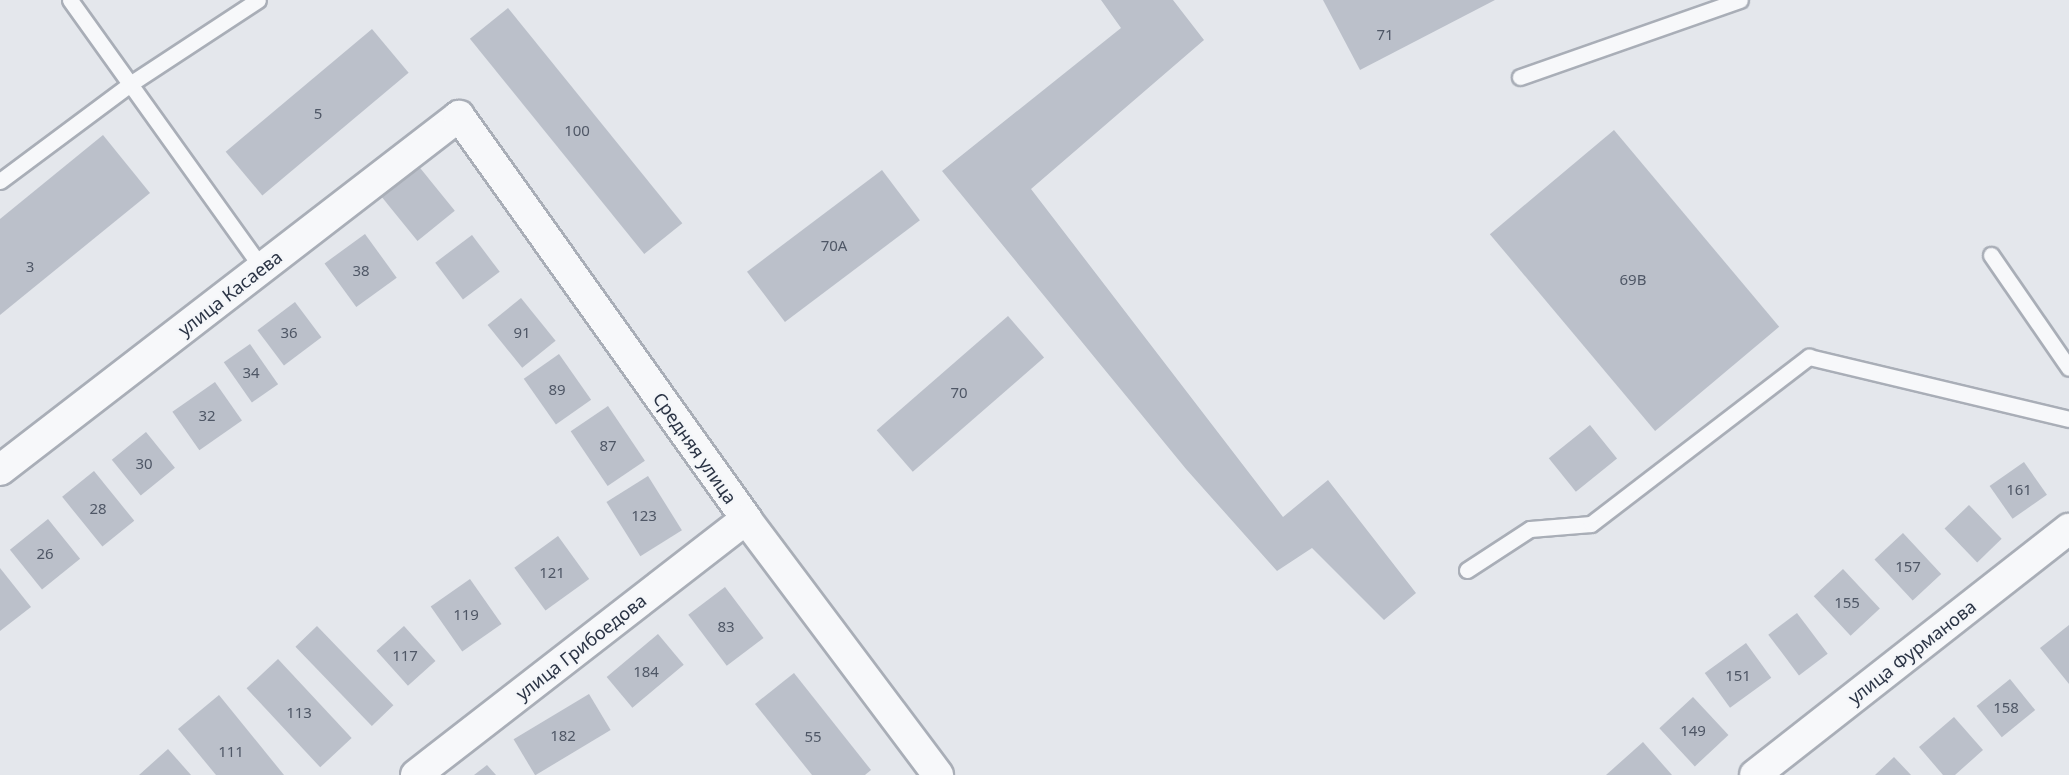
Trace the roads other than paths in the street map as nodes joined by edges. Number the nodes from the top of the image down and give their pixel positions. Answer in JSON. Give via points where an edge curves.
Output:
{"nodes":[{"id":1,"x":70,"y":0,"type":"edge"},
{"id":2,"x":258,"y":0,"type":"edge"},
{"id":3,"x":1740,"y":0,"type":"edge"},
{"id":4,"x":1520,"y":77,"type":"dead end"},
{"id":5,"x":130,"y":84,"type":"junction"},
{"id":6,"x":459,"y":116,"type":"joint"},
{"id":7,"x":0,"y":181,"type":"edge"},
{"id":8,"x":1991,"y":255,"type":"dead end"},
{"id":9,"x":262,"y":268,"type":"junction"},
{"id":10,"x":2069,"y":368,"type":"edge"},
{"id":11,"x":2069,"y":419,"type":"edge"},
{"id":12,"x":0,"y":470,"type":"edge"},
{"id":13,"x":747,"y":519,"type":"junction"},
{"id":14,"x":2069,"y":529,"type":"edge"},
{"id":15,"x":1467,"y":570,"type":"dead end"},
{"id":16,"x":416,"y":775,"type":"edge"},
{"id":17,"x":938,"y":775,"type":"edge"},
{"id":18,"x":1755,"y":775,"type":"edge"}],
"edges":[{"from":1,"to":5,"type":"lane"},
{"from":2,"to":5,"type":"lane"},
{"from":3,"to":4,"type":"lane"},
{"from":5,"to":7,"type":"lane"},
{"from":5,"to":9,"type":"lane"},
{"from":6,"to":9,"type":"street","name":"улица Касаева"},
{"from":6,"to":13,"type":"street","name":"Средняя улица"},
{"from":8,"to":10,"type":"lane"},
{"from":9,"to":12,"type":"street","name":"улица Касаева"},
{"from":11,"to":15,"type":"lane","via":[[1809,357],[1591,524],[1530,529]]},
{"from":13,"to":16,"type":"street","name":"улица Грибоедова"},
{"from":13,"to":17,"type":"street","name":"Средняя улица"},
{"from":14,"to":18,"type":"street","name":"улица Фурманова"}]}
